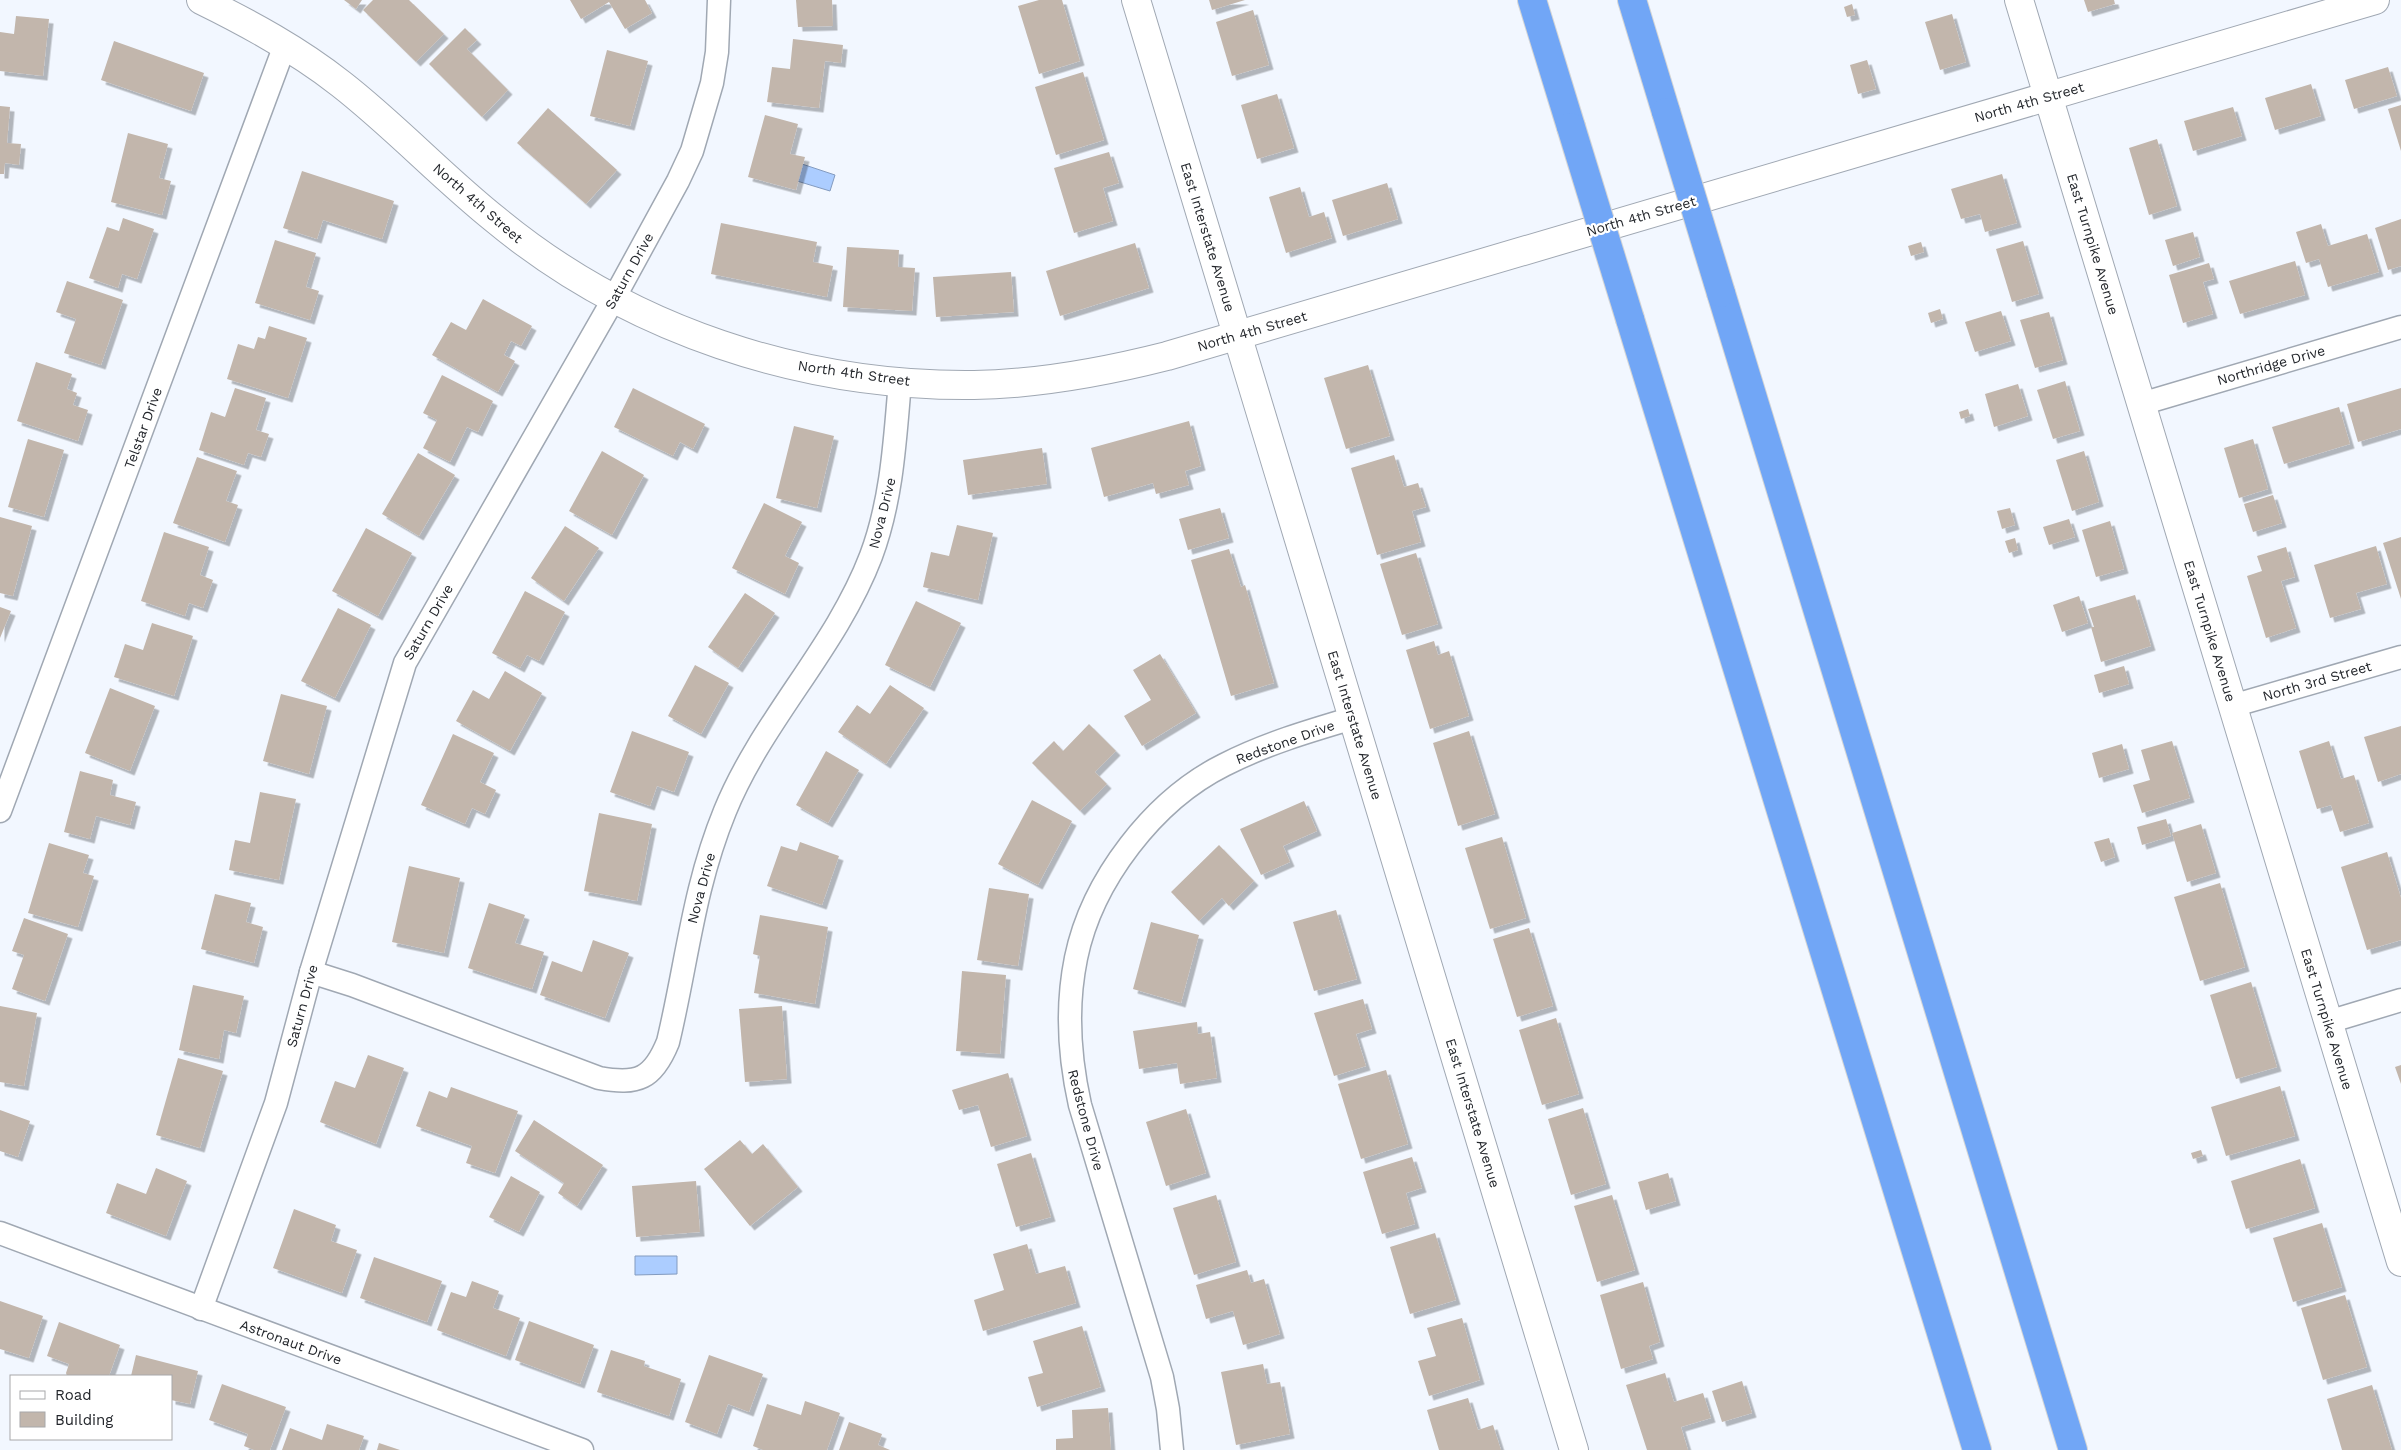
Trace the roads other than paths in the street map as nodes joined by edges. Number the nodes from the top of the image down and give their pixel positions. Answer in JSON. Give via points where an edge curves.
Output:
{"nodes":[{"id":1,"x":201,"y":0,"type":"edge"},
{"id":2,"x":719,"y":0,"type":"edge"},
{"id":3,"x":1136,"y":0,"type":"edge"},
{"id":4,"x":1532,"y":0,"type":"edge"},
{"id":5,"x":1632,"y":0,"type":"edge"},
{"id":6,"x":2019,"y":0,"type":"edge"},
{"id":7,"x":2375,"y":0,"type":"edge"},
{"id":8,"x":285,"y":45,"type":"junction"},
{"id":9,"x":2048,"y":96,"type":"junction"},
{"id":10,"x":614,"y":300,"type":"junction"},
{"id":11,"x":2401,"y":327,"type":"edge"},
{"id":12,"x":1237,"y":336,"type":"junction"},
{"id":13,"x":900,"y":381,"type":"junction"},
{"id":14,"x":2141,"y":404,"type":"junction"},
{"id":15,"x":2401,"y":657,"type":"edge"},
{"id":16,"x":2232,"y":706,"type":"junction"},
{"id":17,"x":1353,"y":718,"type":"junction"},
{"id":18,"x":0,"y":810,"type":"edge"},
{"id":19,"x":311,"y":972,"type":"junction"},
{"id":20,"x":2401,"y":1000,"type":"edge"},
{"id":21,"x":2328,"y":1022,"type":"junction"},
{"id":22,"x":0,"y":1233,"type":"edge"},
{"id":23,"x":2401,"y":1262,"type":"edge"},
{"id":24,"x":201,"y":1309,"type":"junction"},
{"id":25,"x":582,"y":1450,"type":"edge"},
{"id":26,"x":1172,"y":1450,"type":"edge"},
{"id":27,"x":1574,"y":1450,"type":"edge"},
{"id":28,"x":1977,"y":1450,"type":"edge"},
{"id":29,"x":2073,"y":1450,"type":"edge"}],
"edges":[{"from":1,"to":8,"type":"street","name":"North 4th Street"},
{"from":2,"to":10,"type":"street","name":"Saturn Drive","via":[[712,83],[692,150]]},
{"from":3,"to":12,"type":"street","name":"East Interstate Avenue"},
{"from":4,"to":28,"type":"highway","bridge":true},
{"from":5,"to":29,"type":"highway","bridge":true},
{"from":6,"to":9,"type":"street","name":"East Turnpike Avenue"},
{"from":7,"to":9,"type":"street","name":"North 4th Street"},
{"from":8,"to":10,"type":"street","name":"North 4th Street","via":[[366,105],[523,242]]},
{"from":8,"to":18,"type":"street","name":"Telstar Drive"},
{"from":9,"to":12,"type":"street","name":"North 4th Street"},
{"from":9,"to":14,"type":"street","name":"East Turnpike Avenue"},
{"from":10,"to":13,"type":"street","name":"North 4th Street","via":[[688,332],[763,358]]},
{"from":10,"to":19,"type":"street","name":"Saturn Drive","via":[[405,663]]},
{"from":11,"to":14,"type":"street","name":"Northridge Drive"},
{"from":12,"to":13,"type":"street","name":"North 4th Street","via":[[1133,364],[1062,377],[974,385]]},
{"from":12,"to":17,"type":"street","name":"East Interstate Avenue"},
{"from":13,"to":19,"type":"street","name":"Nova Drive","via":[[888,493],[871,556],[842,615],[752,758],[725,810],[695,904],[668,1042],[650,1073],[634,1080],[599,1078]]},
{"from":14,"to":16,"type":"street","name":"East Turnpike Avenue"},
{"from":15,"to":16,"type":"street","name":"North 3rd Street"},
{"from":16,"to":21,"type":"street","name":"East Turnpike Avenue"},
{"from":17,"to":26,"type":"street","name":"Redstone Drive","via":[[1253,751],[1223,765],[1171,801],[1128,848],[1111,874],[1096,901],[1076,957],[1069,1023],[1074,1079],[1162,1377]]},
{"from":17,"to":27,"type":"street","name":"East Interstate Avenue"},
{"from":19,"to":24,"type":"street","name":"Saturn Drive","via":[[276,1103]]},
{"from":20,"to":21,"type":"street"},
{"from":21,"to":23,"type":"street","name":"East Turnpike Avenue"},
{"from":22,"to":24,"type":"street","name":"Astronaut Drive"},
{"from":24,"to":25,"type":"street","name":"Astronaut Drive"}]}
